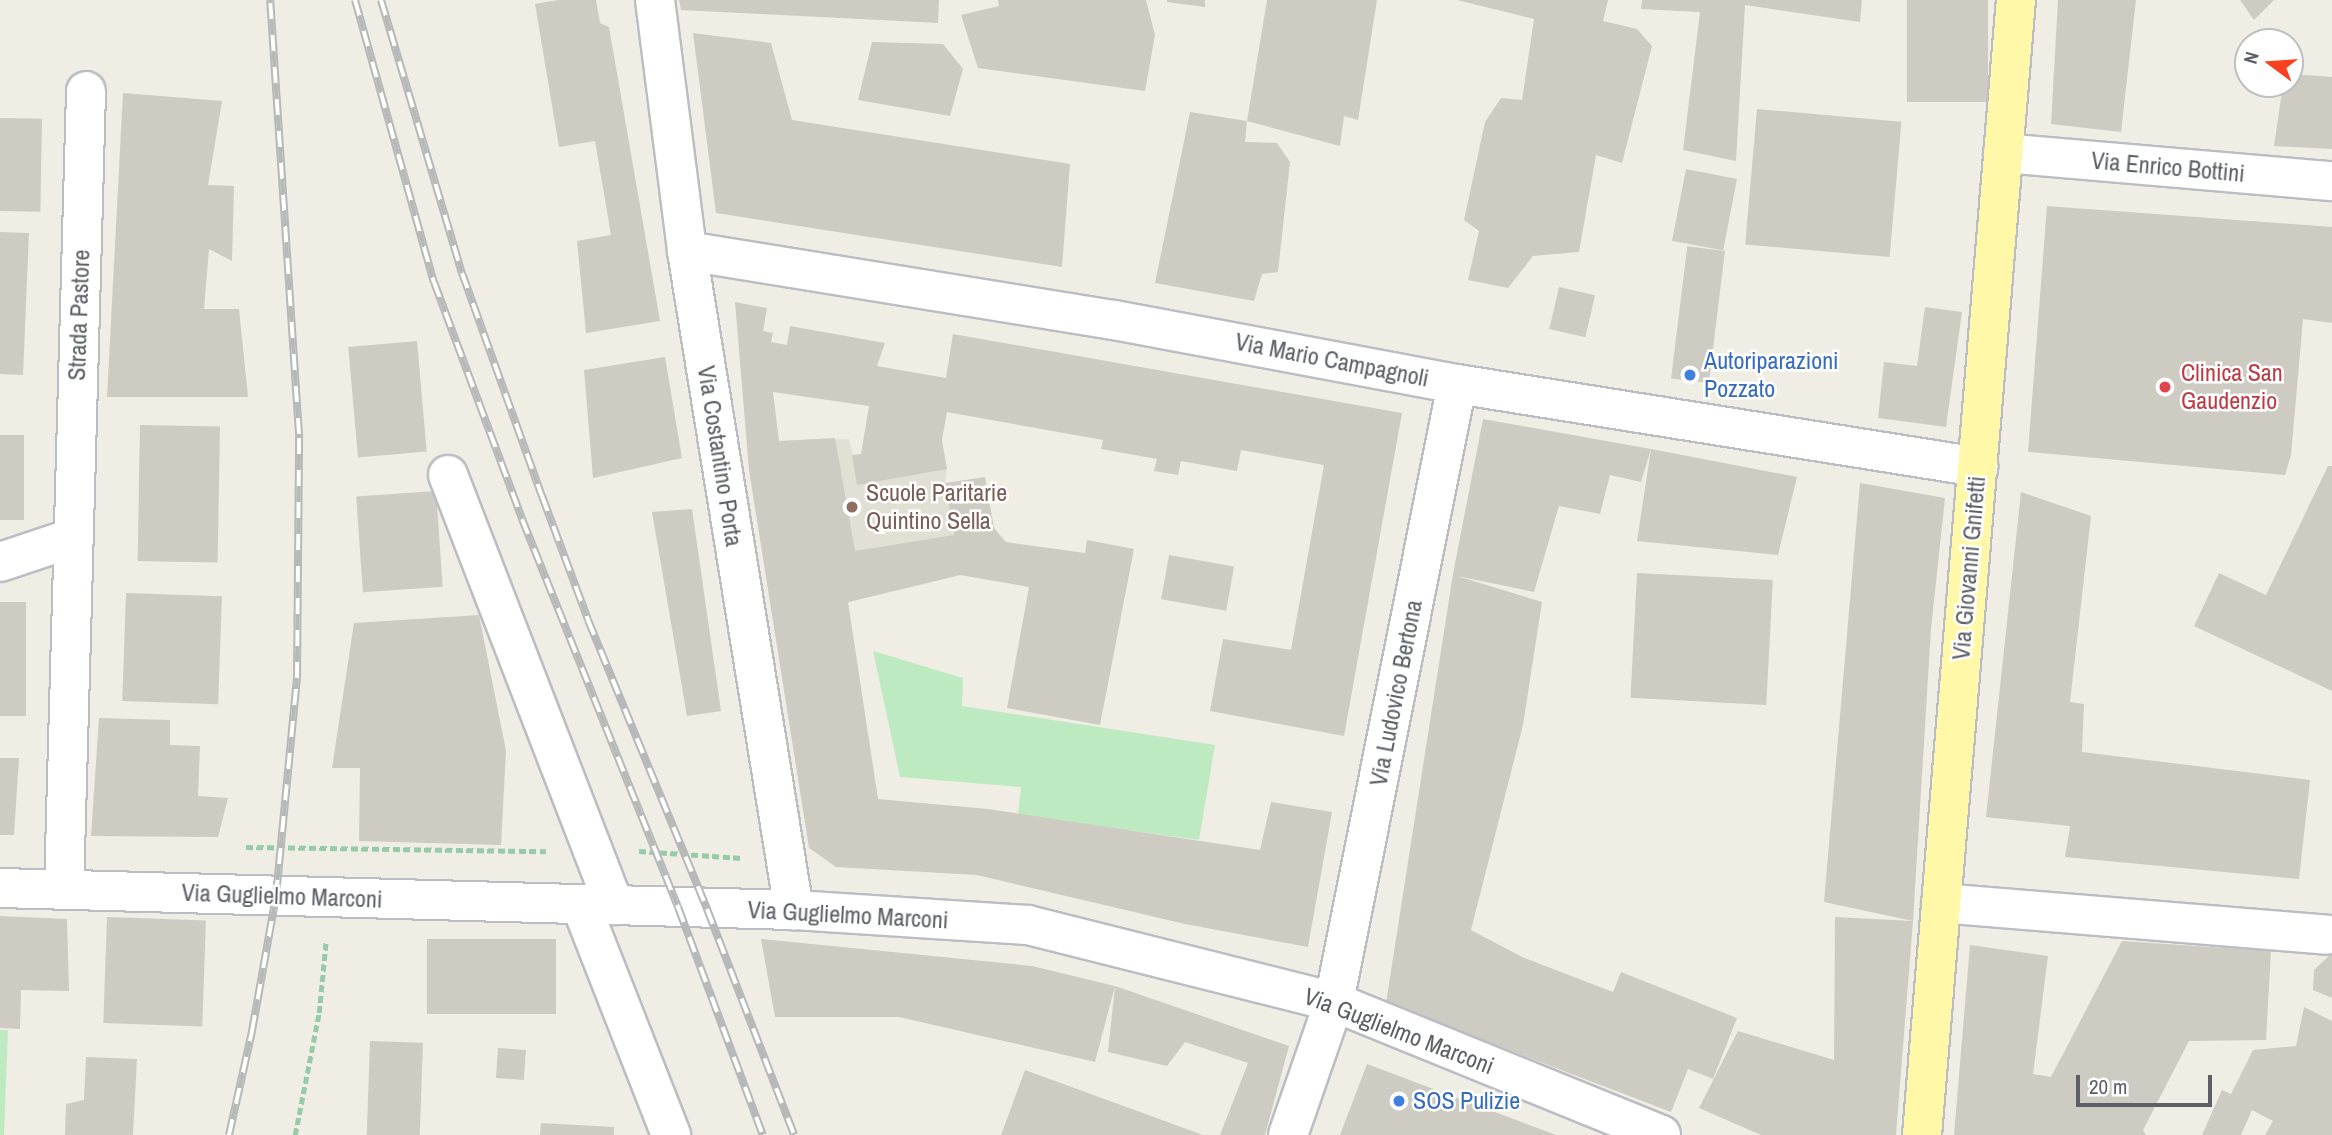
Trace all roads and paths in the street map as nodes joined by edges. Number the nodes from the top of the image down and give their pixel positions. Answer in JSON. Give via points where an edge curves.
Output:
{"nodes":[{"id":1,"x":655,"y":0,"type":"edge"},
{"id":2,"x":2016,"y":0,"type":"edge"},
{"id":3,"x":86,"y":92,"type":"dead end"},
{"id":4,"x":2003,"y":153,"type":"junction"},
{"id":5,"x":2332,"y":181,"type":"edge"},
{"id":6,"x":687,"y":251,"type":"junction"},
{"id":7,"x":1457,"y":384,"type":"junction"},
{"id":8,"x":1978,"y":467,"type":"junction"},
{"id":9,"x":448,"y":475,"type":"dead end"},
{"id":10,"x":72,"y":538,"type":"junction"},
{"id":11,"x":0,"y":562,"type":"edge"},
{"id":12,"x":246,"y":847,"type":"dead end"},
{"id":13,"x":593,"y":850,"type":"junction"},
{"id":14,"x":749,"y":858,"type":"dead end"},
{"id":15,"x":0,"y":888,"type":"edge"},
{"id":16,"x":64,"y":889,"type":"junction"},
{"id":17,"x":330,"y":897,"type":"junction"},
{"id":18,"x":1941,"y":904,"type":"junction"},
{"id":19,"x":598,"y":905,"type":"junction"},
{"id":20,"x":794,"y":910,"type":"junction"},
{"id":21,"x":2327,"y":935,"type":"dead end"},
{"id":22,"x":1334,"y":1002,"type":"junction"},
{"id":23,"x":295,"y":1135,"type":"edge"},
{"id":24,"x":671,"y":1135,"type":"edge"},
{"id":25,"x":1288,"y":1135,"type":"edge"},
{"id":26,"x":1661,"y":1135,"type":"edge"},
{"id":27,"x":1922,"y":1135,"type":"edge"}],
"edges":[{"from":1,"to":6,"type":"street","name":"Via Costantino Porta"},
{"from":2,"to":4,"type":"main road","name":"Via Giovanni Gnifetti"},
{"from":3,"to":10,"type":"street","name":"Strada Pastore"},
{"from":4,"to":5,"type":"street","name":"Via Enrico Bottini"},
{"from":4,"to":8,"type":"main road","name":"Via Giovanni Gnifetti"},
{"from":6,"to":7,"type":"street","name":"Via Mario Campagnoli","via":[[1114,320]]},
{"from":6,"to":20,"type":"street","name":"Via Costantino Porta"},
{"from":7,"to":8,"type":"street","name":"Via Mario Campagnoli"},
{"from":7,"to":22,"type":"street","name":"Via Ludovico Bertona"},
{"from":8,"to":18,"type":"main road","name":"Via Giovanni Gnifetti"},
{"from":9,"to":13,"type":"street"},
{"from":10,"to":11,"type":"street"},
{"from":10,"to":16,"type":"street","name":"Strada Pastore"},
{"from":12,"to":13,"type":"path"},
{"from":13,"to":14,"type":"path"},
{"from":13,"to":19,"type":"street"},
{"from":15,"to":16,"type":"street","name":"Via Guglielmo Marconi"},
{"from":16,"to":17,"type":"street","name":"Via Guglielmo Marconi"},
{"from":17,"to":19,"type":"street","name":"Via Guglielmo Marconi"},
{"from":17,"to":23,"type":"path","via":[[319,1013]]},
{"from":18,"to":21,"type":"street"},
{"from":18,"to":27,"type":"main road","name":"Via Giovanni Gnifetti"},
{"from":19,"to":20,"type":"street","name":"Via Guglielmo Marconi"},
{"from":19,"to":24,"type":"street"},
{"from":20,"to":22,"type":"street","name":"Via Guglielmo Marconi","via":[[1028,925]]},
{"from":22,"to":25,"type":"street","name":"Via Ludovico Bertona"},
{"from":22,"to":26,"type":"street","name":"Via Guglielmo Marconi"}]}
